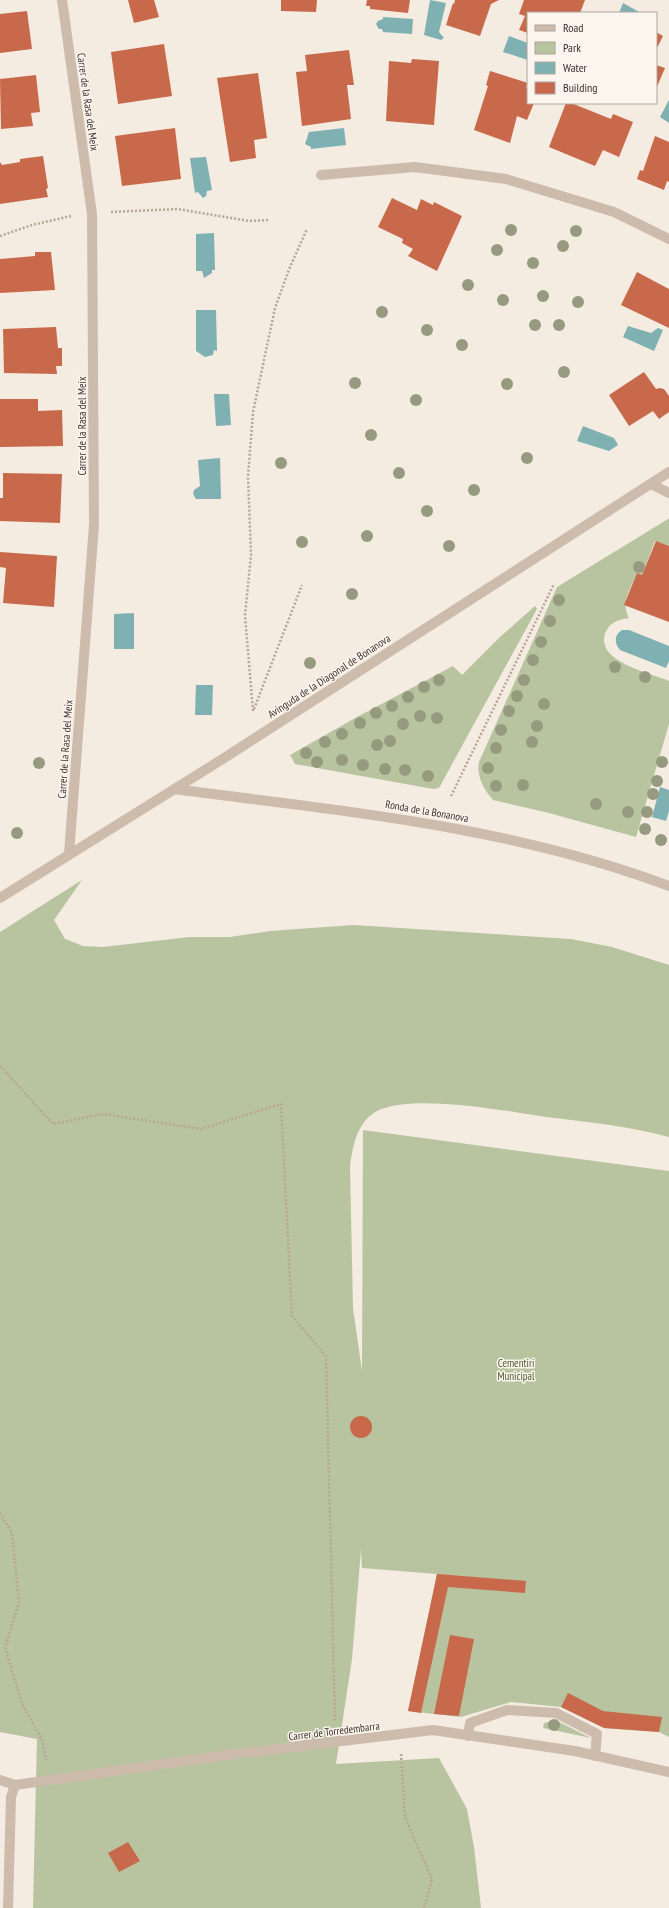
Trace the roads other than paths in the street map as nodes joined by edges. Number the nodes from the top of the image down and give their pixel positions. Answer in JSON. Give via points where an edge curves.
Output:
{"nodes":[{"id":1,"x":62,"y":0,"type":"edge"},
{"id":2,"x":321,"y":175,"type":"dead end"},
{"id":3,"x":669,"y":239,"type":"edge"},
{"id":4,"x":669,"y":472,"type":"edge"},
{"id":5,"x":651,"y":484,"type":"junction"},
{"id":6,"x":669,"y":493,"type":"edge"},
{"id":7,"x":174,"y":789,"type":"junction"},
{"id":8,"x":69,"y":854,"type":"junction"},
{"id":9,"x":669,"y":886,"type":"edge"},
{"id":10,"x":0,"y":898,"type":"edge"},
{"id":11,"x":468,"y":1736,"type":"junction"},
{"id":12,"x":595,"y":1756,"type":"junction"},
{"id":13,"x":669,"y":1772,"type":"edge"},
{"id":14,"x":0,"y":1780,"type":"edge"},
{"id":15,"x":15,"y":1785,"type":"junction"},
{"id":16,"x":8,"y":1908,"type":"edge"}],
"edges":[{"from":1,"to":8,"type":"street","name":"Carrer de la Rasa del Meix","via":[[92,214],[94,525]]},
{"from":2,"to":3,"type":"street","via":[[415,167],[506,179],[614,212]]},
{"from":4,"to":5,"type":"street","name":"Avinguda de la Diagonal de Bonanova"},
{"from":5,"to":6,"type":"street"},
{"from":5,"to":7,"type":"street","name":"Avinguda de la Diagonal de Bonanova"},
{"from":7,"to":8,"type":"street","name":"Avinguda de la Diagonal de Bonanova"},
{"from":7,"to":9,"type":"street","name":"Ronda de la Bonanova","via":[[396,818],[491,835],[623,868]]},
{"from":8,"to":10,"type":"street","name":"Avinguda de la Diagonal de Bonanova"},
{"from":11,"to":12,"type":"street","name":"Carrer de Torredembarra"},
{"from":11,"to":12,"type":"street","via":[[470,1723],[507,1710],[556,1713],[597,1734]]},
{"from":11,"to":15,"type":"street","name":"Carrer de Torredembarra","via":[[433,1730]]},
{"from":12,"to":13,"type":"street","name":"Carrer de Torredembarra"},
{"from":14,"to":15,"type":"street","name":"Carrer de Torredembarra"},
{"from":15,"to":16,"type":"street","via":[[11,1797]]}]}
